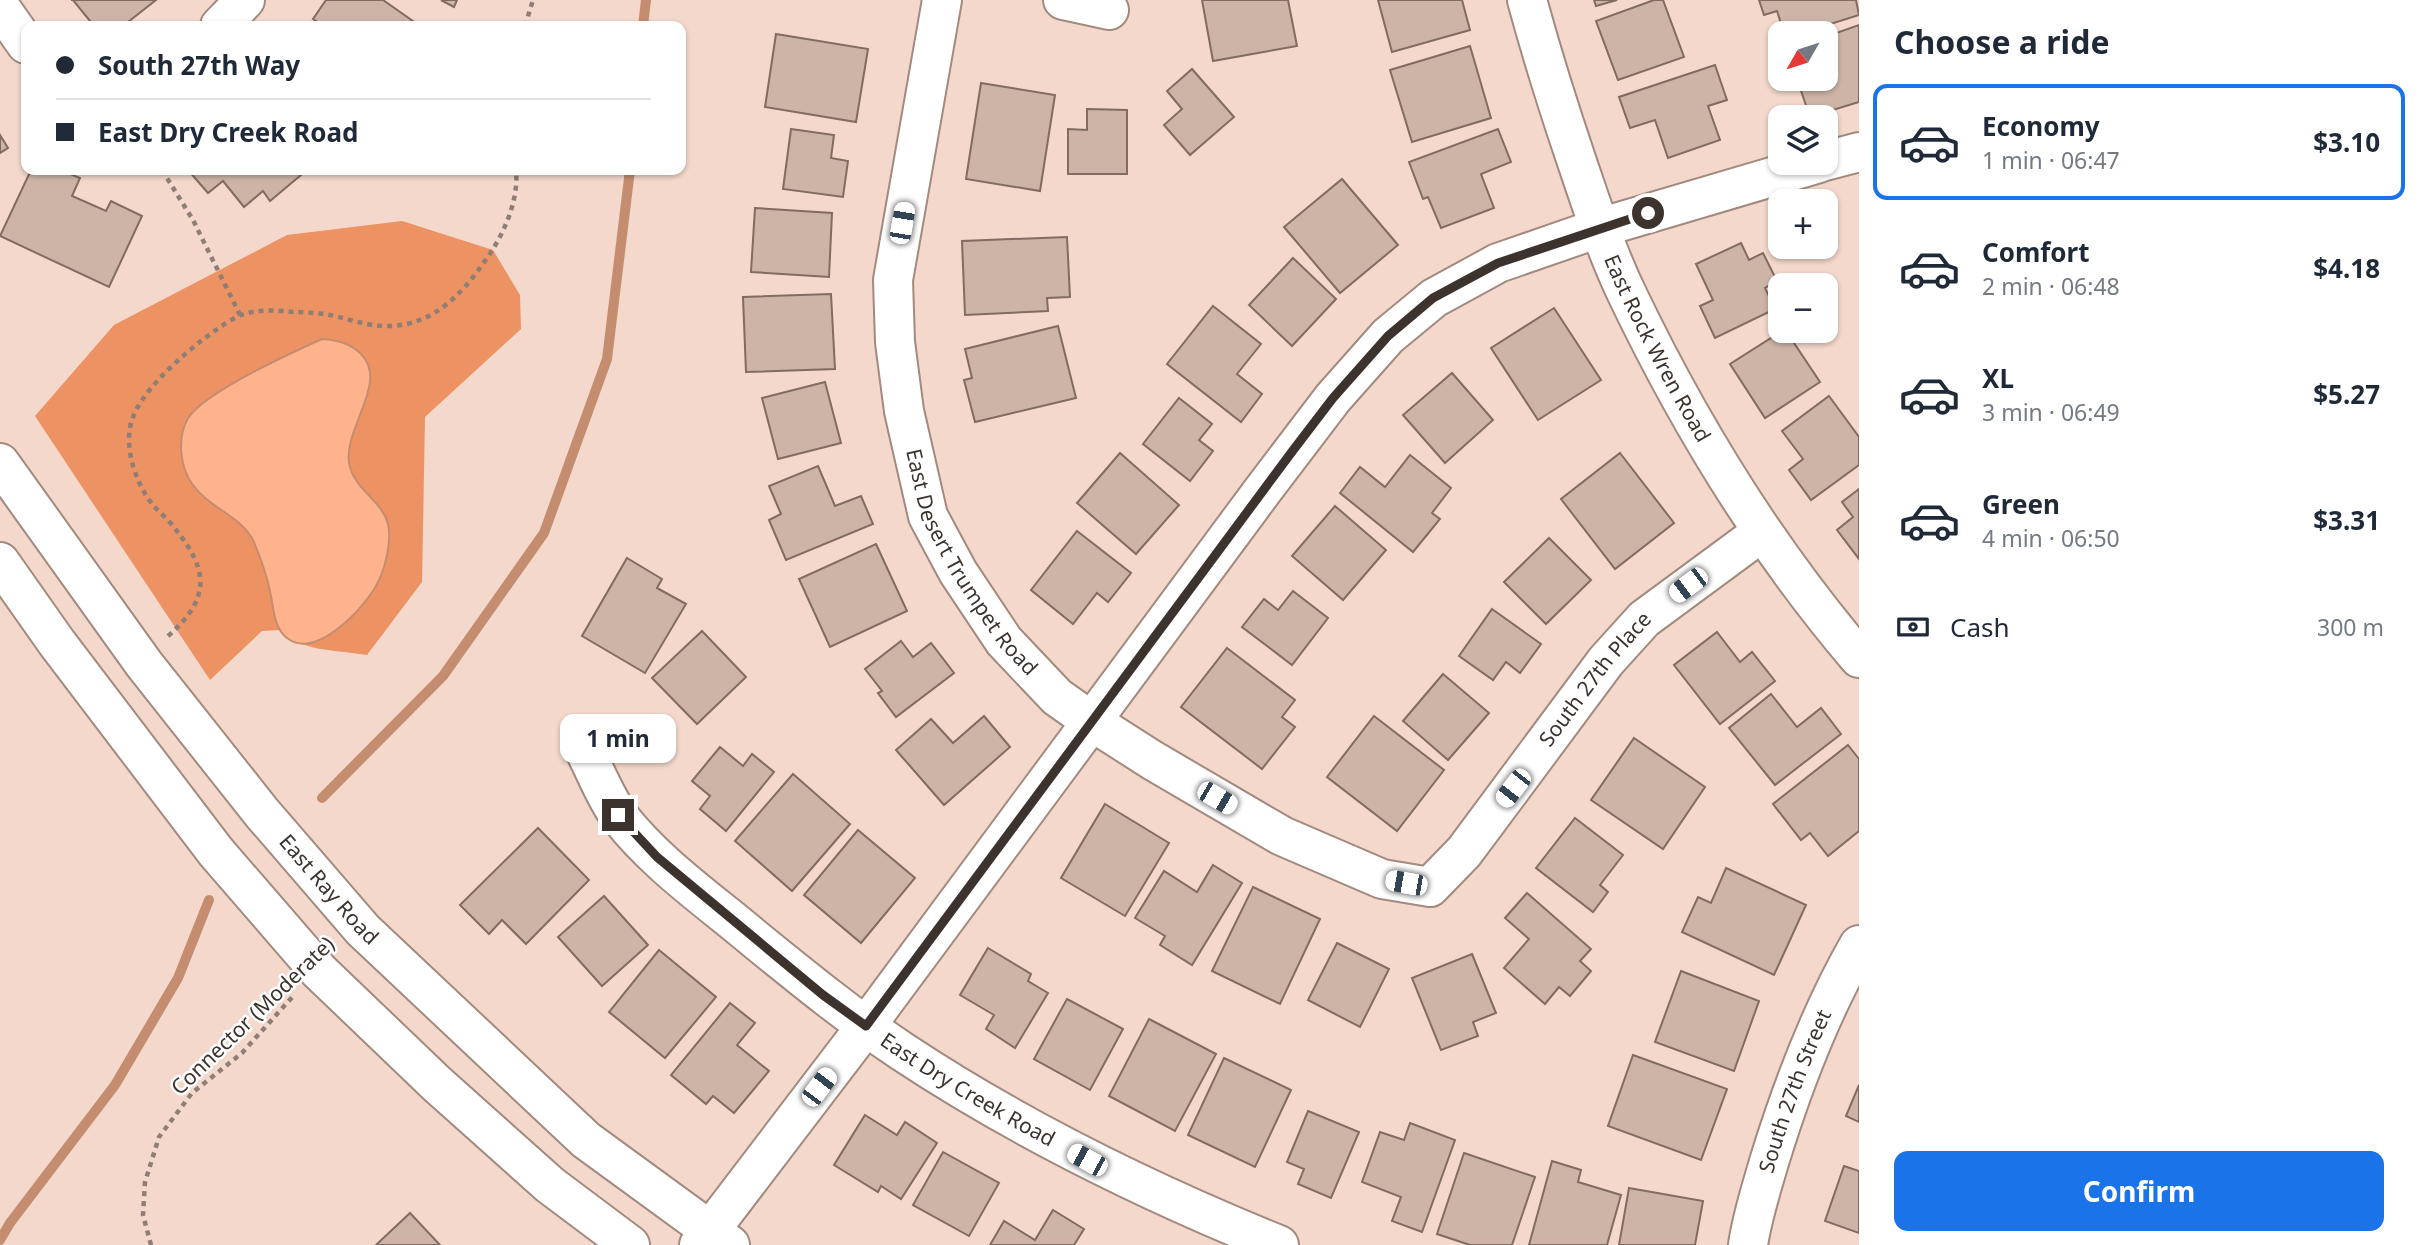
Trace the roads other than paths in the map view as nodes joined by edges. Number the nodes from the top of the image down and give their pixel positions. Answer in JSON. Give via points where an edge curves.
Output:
{"nodes":[{"id":1,"x":245,"y":0,"type":"edge"},
{"id":2,"x":942,"y":0,"type":"edge"},
{"id":3,"x":1063,"y":0,"type":"edge"},
{"id":4,"x":1527,"y":0,"type":"edge"},
{"id":5,"x":0,"y":7,"type":"edge"},
{"id":6,"x":1110,"y":10,"type":"dead end"},
{"id":7,"x":225,"y":21,"type":"edge"},
{"id":8,"x":21,"y":37,"type":"edge"},
{"id":9,"x":1859,"y":152,"type":"edge"},
{"id":10,"x":1838,"y":158,"type":"edge"},
{"id":11,"x":1778,"y":175,"type":"edge"},
{"id":12,"x":1599,"y":228,"type":"junction"},
{"id":13,"x":0,"y":463,"type":"edge"},
{"id":14,"x":1762,"y":532,"type":"junction"},
{"id":15,"x":0,"y":562,"type":"edge"},
{"id":16,"x":1859,"y":659,"type":"edge"},
{"id":17,"x":1091,"y":721,"type":"junction"},
{"id":18,"x":587,"y":755,"type":"dead end"},
{"id":19,"x":1430,"y":887,"type":"joint"},
{"id":20,"x":1859,"y":945,"type":"edge"},
{"id":21,"x":866,"y":1026,"type":"junction"},
{"id":22,"x":712,"y":1240,"type":"edge"},
{"id":23,"x":630,"y":1245,"type":"edge"},
{"id":24,"x":1279,"y":1245,"type":"edge"},
{"id":25,"x":1748,"y":1245,"type":"edge"}],
"edges":[{"from":1,"to":7,"type":"street"},
{"from":2,"to":17,"type":"street","name":"East Desert Trumpet Road","via":[[893,280],[894,342],[904,411],[928,516],[958,572],[1004,641],[1057,697]]},
{"from":3,"to":6,"type":"street"},
{"from":4,"to":12,"type":"street","name":"East Rock Wren Road"},
{"from":5,"to":8,"type":"street"},
{"from":9,"to":10,"type":"street"},
{"from":11,"to":12,"type":"street"},
{"from":12,"to":14,"type":"street","name":"East Rock Wren Road","via":[[1625,291],[1678,392]]},
{"from":12,"to":17,"type":"street","via":[[1498,263],[1433,298],[1388,336],[1333,398]]},
{"from":13,"to":22,"type":"street","name":"East Ray Road","via":[[144,664],[302,862],[363,930],[586,1140]]},
{"from":14,"to":16,"type":"street","name":"East Rock Wren Road"},
{"from":14,"to":19,"type":"street","name":"South 27th Place","via":[[1644,618],[1606,661],[1464,852]]},
{"from":15,"to":23,"type":"street","via":[[216,852],[319,971],[550,1185]]},
{"from":17,"to":19,"type":"street","name":"East Desert Trumpet Road","via":[[1282,836],[1382,879]]},
{"from":17,"to":21,"type":"street"},
{"from":18,"to":21,"type":"street","name":"East Dry Creek Road","via":[[618,815],[657,857]]},
{"from":20,"to":25,"type":"street","name":"South 27th Street","via":[[1837,982],[1789,1095]]},
{"from":21,"to":22,"type":"street"},
{"from":21,"to":24,"type":"street","name":"East Dry Creek Road","via":[[1087,1160]]}]}
